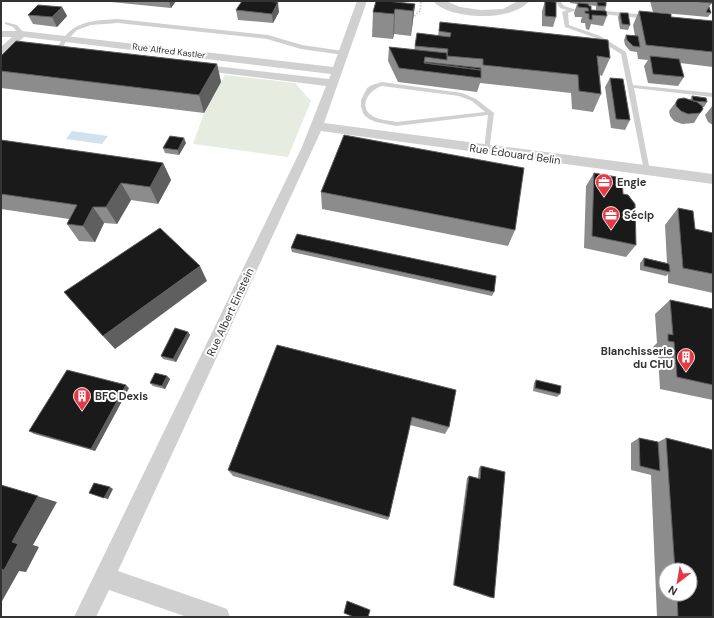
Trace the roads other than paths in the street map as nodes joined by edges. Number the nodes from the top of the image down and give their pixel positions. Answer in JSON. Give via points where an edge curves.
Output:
{"nodes":[{"id":1,"x":362,"y":1,"type":"edge"},
{"id":2,"x":438,"y":1,"type":"edge"},
{"id":3,"x":524,"y":1,"type":"edge"},
{"id":4,"x":558,"y":1,"type":"edge"},
{"id":5,"x":709,"y":1,"type":"edge"},
{"id":6,"x":713,"y":3,"type":"edge"},
{"id":7,"x":571,"y":10,"type":"junction"},
{"id":8,"x":578,"y":11,"type":"edge"},
{"id":9,"x":586,"y":12,"type":"edge"},
{"id":10,"x":656,"y":17,"type":"edge"},
{"id":11,"x":7,"y":23,"type":"dead end"},
{"id":12,"x":1,"y":34,"type":"edge"},
{"id":13,"x":22,"y":34,"type":"junction"},
{"id":14,"x":63,"y":39,"type":"junction"},
{"id":15,"x":6,"y":44,"type":"edge"},
{"id":16,"x":25,"y":46,"type":"edge"},
{"id":17,"x":45,"y":48,"type":"edge"},
{"id":18,"x":59,"y":50,"type":"junction"},
{"id":19,"x":75,"y":52,"type":"edge"},
{"id":20,"x":1,"y":53,"type":"edge"},
{"id":21,"x":343,"y":53,"type":"junction"},
{"id":22,"x":184,"y":65,"type":"edge"},
{"id":23,"x":337,"y":70,"type":"junction"},
{"id":24,"x":333,"y":83,"type":"junction"},
{"id":25,"x":630,"y":86,"type":"junction"},
{"id":26,"x":713,"y":95,"type":"edge"},
{"id":27,"x":491,"y":113,"type":"junction"},
{"id":28,"x":317,"y":126,"type":"junction"},
{"id":29,"x":487,"y":150,"type":"junction"},
{"id":30,"x":647,"y":171,"type":"junction"},
{"id":31,"x":713,"y":179,"type":"edge"},
{"id":32,"x":104,"y":577,"type":"junction"},
{"id":33,"x":85,"y":617,"type":"edge"},
{"id":34,"x":220,"y":617,"type":"edge"}],
"edges":[{"from":1,"to":21,"type":"street","name":"Rue Albert Einstein"},
{"from":2,"to":3,"type":"street","via":[[458,10],[486,13],[511,9]]},
{"from":4,"to":7,"type":"lane","via":[[562,7]]},
{"from":5,"to":6,"type":"lane"},
{"from":7,"to":8,"type":"lane"},
{"from":7,"to":25,"type":"lane","via":[[565,12],[567,26],[598,37],[624,53]]},
{"from":9,"to":10,"type":"lane"},
{"from":11,"to":13,"type":"lane","via":[[16,26]]},
{"from":12,"to":13,"type":"street","name":"Rue Alfred Kastler"},
{"from":13,"to":14,"type":"street","name":"Rue Alfred Kastler"},
{"from":13,"to":15,"type":"street"},
{"from":14,"to":18,"type":"lane"},
{"from":14,"to":21,"type":"lane","via":[[77,27],[118,21],[268,37],[301,47]]},
{"from":14,"to":23,"type":"street","name":"Rue Alfred Kastler"},
{"from":15,"to":16,"type":"street"},
{"from":15,"to":20,"type":"street"},
{"from":17,"to":18,"type":"street"},
{"from":18,"to":19,"type":"street"},
{"from":21,"to":23,"type":"street","name":"Rue Albert Einstein"},
{"from":22,"to":24,"type":"street","name":"Rue Alfred Kastler"},
{"from":23,"to":24,"type":"street","name":"Rue Albert Einstein"},
{"from":24,"to":28,"type":"street","name":"Rue Albert Einstein"},
{"from":25,"to":26,"type":"lane"},
{"from":25,"to":30,"type":"lane"},
{"from":27,"to":27,"type":"lane","via":[[474,100],[460,94],[382,84],[368,90],[363,100],[363,109],[369,116],[396,124]]},
{"from":27,"to":29,"type":"lane"},
{"from":28,"to":29,"type":"street","name":"Rue Édouard Belin"},
{"from":28,"to":32,"type":"street","name":"Rue Albert Einstein"},
{"from":29,"to":30,"type":"street","name":"Rue Édouard Belin"},
{"from":30,"to":31,"type":"street","name":"Rue Édouard Belin"},
{"from":32,"to":33,"type":"street","name":"Rue Albert Einstein"},
{"from":32,"to":34,"type":"street"}]}
